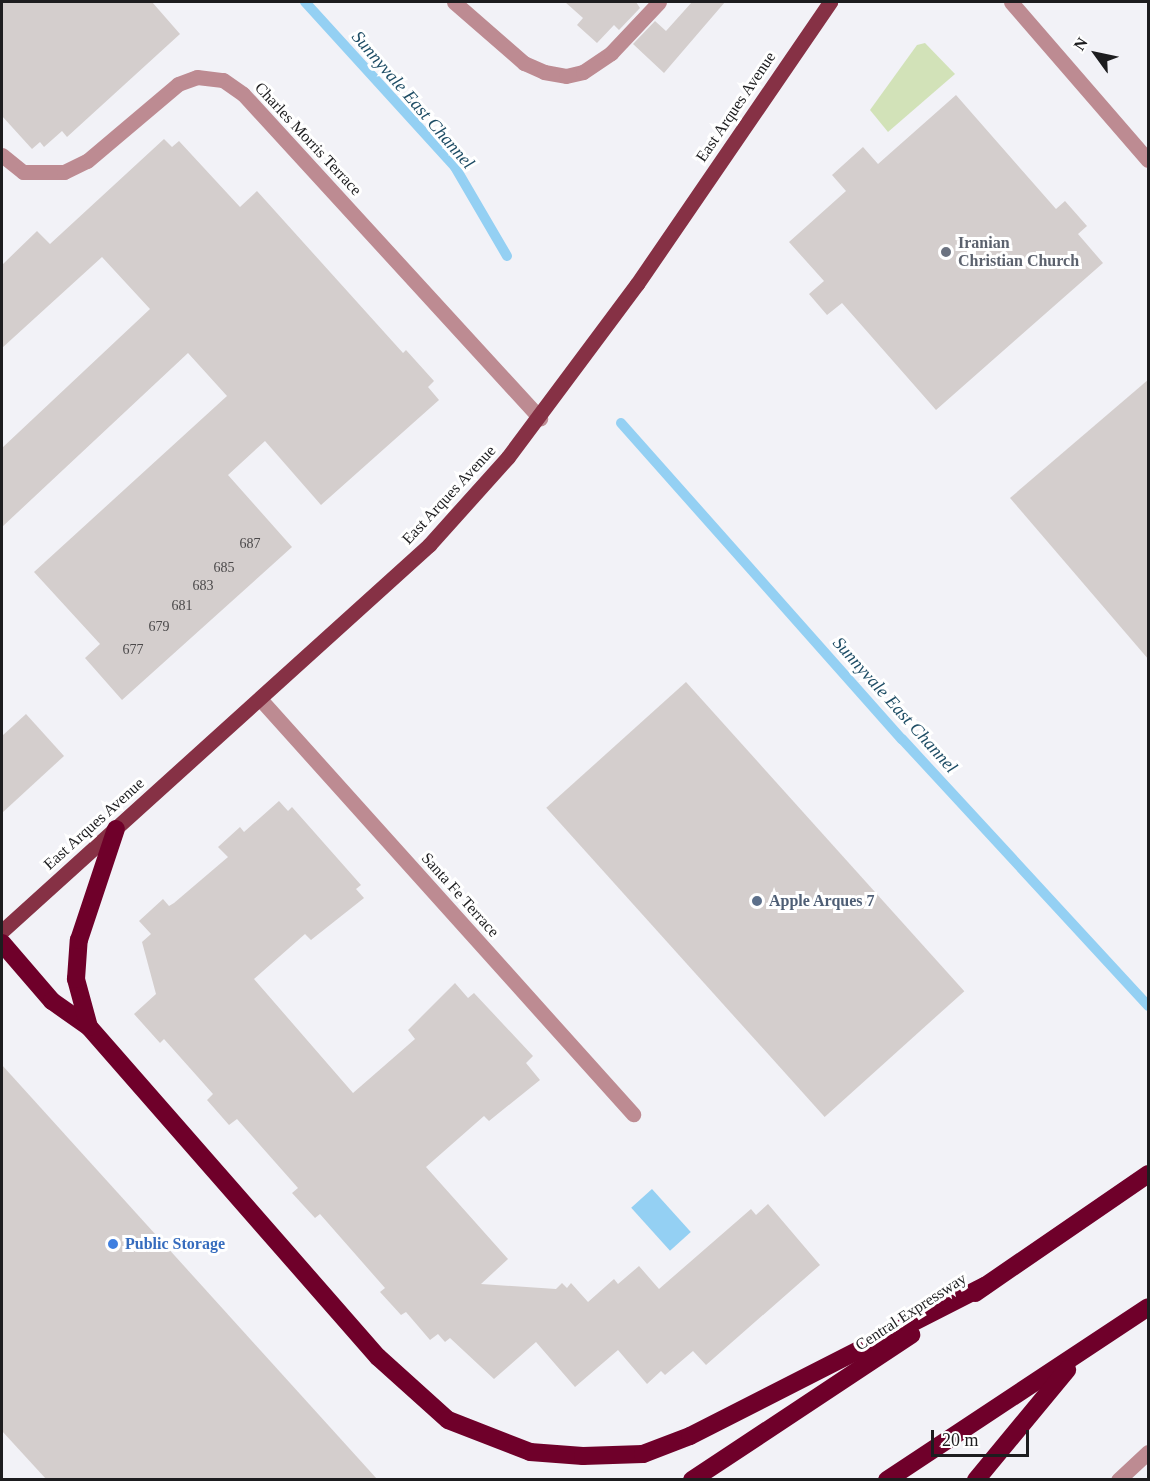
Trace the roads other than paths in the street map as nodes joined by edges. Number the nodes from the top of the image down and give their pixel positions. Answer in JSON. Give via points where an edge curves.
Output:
{"nodes":[{"id":1,"x":454,"y":2,"type":"edge"},
{"id":2,"x":659,"y":2,"type":"edge"},
{"id":3,"x":830,"y":2,"type":"edge"},
{"id":4,"x":1011,"y":2,"type":"edge"},
{"id":5,"x":2,"y":155,"type":"edge"},
{"id":6,"x":1149,"y":160,"type":"edge"},
{"id":7,"x":540,"y":418,"type":"junction"},
{"id":8,"x":261,"y":700,"type":"junction"},
{"id":9,"x":116,"y":829,"type":"junction"},
{"id":10,"x":2,"y":931,"type":"edge"},
{"id":11,"x":2,"y":943,"type":"edge"},
{"id":12,"x":89,"y":1027,"type":"junction"},
{"id":13,"x":633,"y":1114,"type":"dead end"},
{"id":14,"x":1149,"y":1173,"type":"edge"},
{"id":15,"x":985,"y":1286,"type":"junction"},
{"id":16,"x":1149,"y":1307,"type":"edge"},
{"id":17,"x":1078,"y":1356,"type":"junction"},
{"id":18,"x":1149,"y":1452,"type":"edge"},
{"id":19,"x":692,"y":1479,"type":"edge"},
{"id":20,"x":887,"y":1479,"type":"edge"},
{"id":21,"x":976,"y":1479,"type":"edge"},
{"id":22,"x":1118,"y":1479,"type":"edge"}],
"edges":[{"from":1,"to":2,"type":"street","via":[[524,63],[566,76],[583,72],[605,58]]},
{"from":3,"to":7,"type":"main road","name":"East Arques Avenue"},
{"from":4,"to":6,"type":"street"},
{"from":5,"to":7,"type":"street","name":"Charles Morris Terrace","via":[[23,172],[64,172],[87,161],[169,88],[197,77],[223,80],[243,94]]},
{"from":7,"to":8,"type":"main road","name":"East Arques Avenue","via":[[429,545]]},
{"from":8,"to":9,"type":"main road","name":"East Arques Avenue"},
{"from":8,"to":13,"type":"street","name":"Santa Fe Terrace"},
{"from":9,"to":10,"type":"main road","name":"East Arques Avenue"},
{"from":9,"to":12,"type":"highway","via":[[79,940],[76,979]]},
{"from":11,"to":12,"type":"highway","via":[[52,1001]]},
{"from":12,"to":15,"type":"highway","via":[[378,1357],[448,1420],[530,1452],[583,1456],[643,1454],[690,1436]]},
{"from":14,"to":15,"type":"highway","name":"Central Expressway"},
{"from":15,"to":19,"type":"highway","name":"Central Expressway"},
{"from":16,"to":17,"type":"highway"},
{"from":17,"to":20,"type":"highway"},
{"from":17,"to":21,"type":"highway"},
{"from":18,"to":22,"type":"street"}]}
